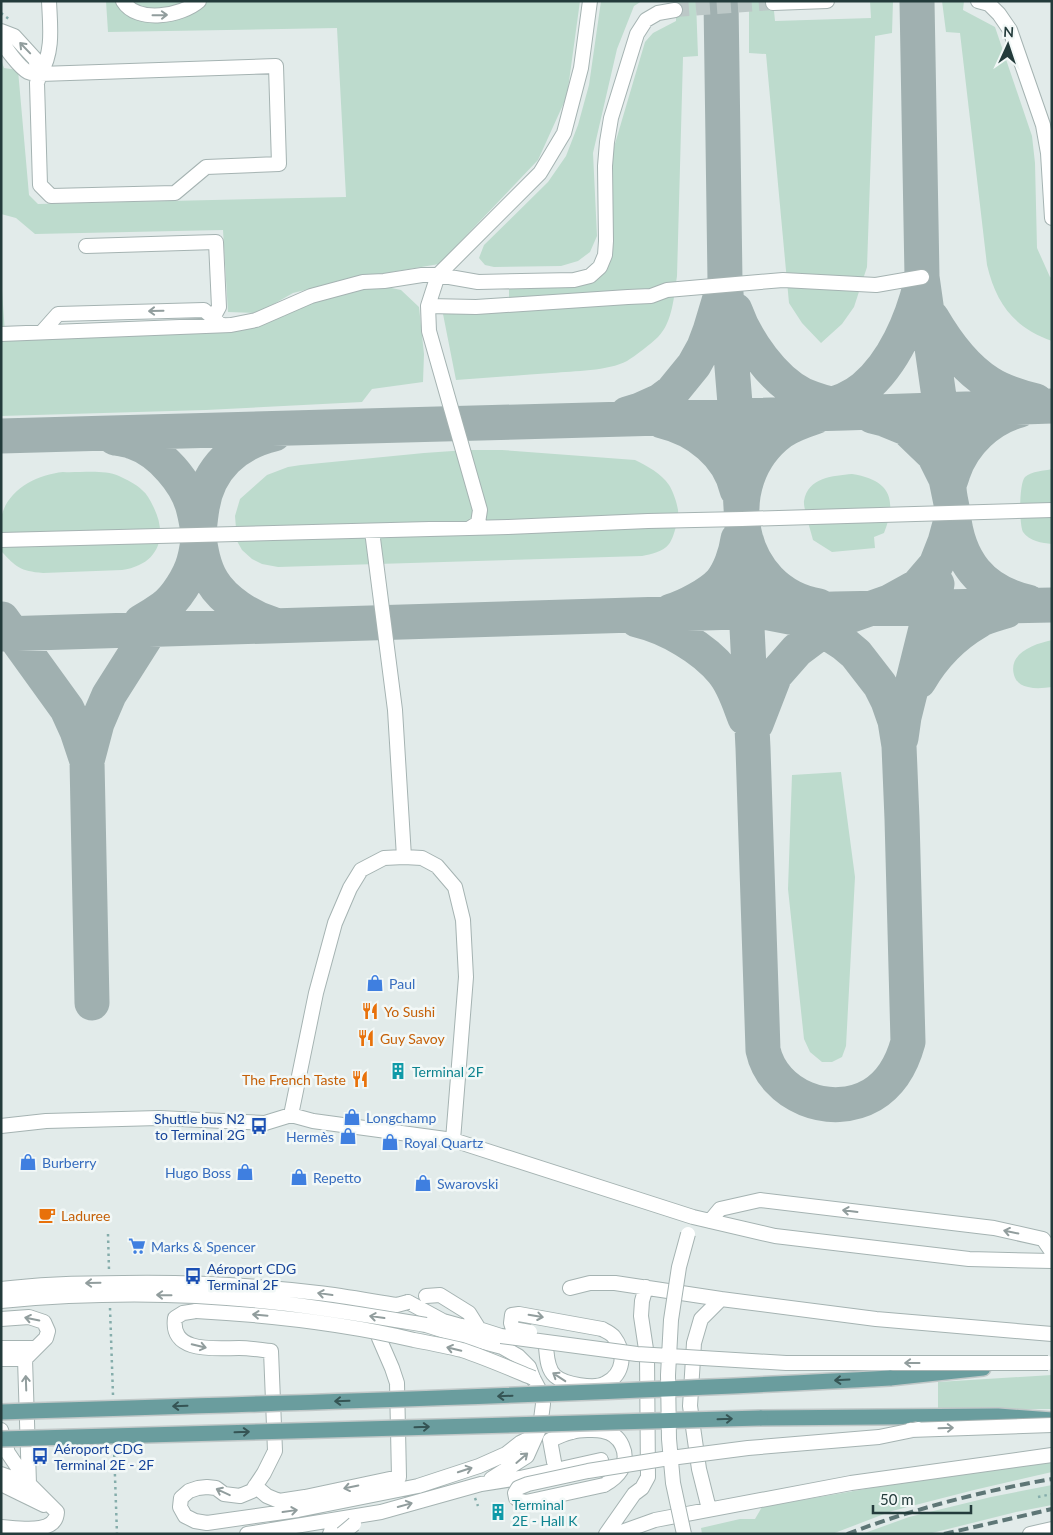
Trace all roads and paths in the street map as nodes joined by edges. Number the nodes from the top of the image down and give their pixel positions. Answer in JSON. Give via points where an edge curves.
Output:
{"nodes":[{"id":1,"x":49,"y":1,"type":"edge"},
{"id":2,"x":123,"y":1,"type":"edge"},
{"id":3,"x":199,"y":1,"type":"edge"},
{"id":4,"x":590,"y":1,"type":"edge"},
{"id":5,"x":827,"y":1,"type":"edge"},
{"id":6,"x":978,"y":1,"type":"edge"},
{"id":7,"x":774,"y":3,"type":"dead end"},
{"id":8,"x":676,"y":10,"type":"tunnel mouth"},
{"id":9,"x":1,"y":31,"type":"edge"},
{"id":10,"x":1,"y":39,"type":"edge"},
{"id":11,"x":40,"y":74,"type":"junction"},
{"id":12,"x":1052,"y":218,"type":"edge"},
{"id":13,"x":86,"y":246,"type":"dead end"},
{"id":14,"x":438,"y":276,"type":"junction"},
{"id":15,"x":922,"y":277,"type":"dead end"},
{"id":16,"x":428,"y":306,"type":"junction"},
{"id":17,"x":213,"y":318,"type":"junction"},
{"id":18,"x":42,"y":332,"type":"junction"},
{"id":19,"x":1,"y":334,"type":"edge"},
{"id":20,"x":1052,"y":510,"type":"edge"},
{"id":21,"x":470,"y":528,"type":"junction"},
{"id":22,"x":372,"y":531,"type":"junction"},
{"id":23,"x":1,"y":540,"type":"edge"},
{"id":24,"x":404,"y":857,"type":"junction"},
{"id":25,"x":291,"y":1115,"type":"junction"},
{"id":26,"x":1,"y":1126,"type":"edge"},
{"id":27,"x":453,"y":1140,"type":"junction"},
{"id":28,"x":693,"y":1217,"type":"junction"},
{"id":29,"x":710,"y":1221,"type":"junction"},
{"id":30,"x":108,"y":1234,"type":"dead end"},
{"id":31,"x":1052,"y":1252,"type":"edge"},
{"id":32,"x":1052,"y":1261,"type":"edge"},
{"id":33,"x":109,"y":1272,"type":"dead end"},
{"id":34,"x":570,"y":1288,"type":"dead end"},
{"id":35,"x":646,"y":1288,"type":"junction"},
{"id":36,"x":1,"y":1289,"type":"edge"},
{"id":37,"x":418,"y":1299,"type":"junction"},
{"id":38,"x":721,"y":1299,"type":"junction"},
{"id":39,"x":1,"y":1301,"type":"edge"},
{"id":40,"x":1,"y":1319,"type":"edge"},
{"id":41,"x":426,"y":1325,"type":"junction"},
{"id":42,"x":471,"y":1328,"type":"junction"},
{"id":43,"x":1052,"y":1334,"type":"edge"},
{"id":44,"x":501,"y":1336,"type":"junction"},
{"id":45,"x":379,"y":1338,"type":"dead end"},
{"id":46,"x":546,"y":1347,"type":"dead end"},
{"id":47,"x":36,"y":1348,"type":"junction"},
{"id":48,"x":3,"y":1355,"type":"edge"},
{"id":49,"x":25,"y":1359,"type":"junction"},
{"id":50,"x":782,"y":1363,"type":"junction"},
{"id":51,"x":1050,"y":1363,"type":"edge"},
{"id":52,"x":1,"y":1372,"type":"edge"},
{"id":53,"x":533,"y":1378,"type":"junction"},
{"id":54,"x":1,"y":1412,"type":"edge"},
{"id":55,"x":1052,"y":1420,"type":"edge"},
{"id":56,"x":1052,"y":1425,"type":"edge"},
{"id":57,"x":918,"y":1429,"type":"junction"},
{"id":58,"x":1,"y":1430,"type":"edge"},
{"id":59,"x":536,"y":1435,"type":"junction"},
{"id":60,"x":1,"y":1439,"type":"edge"},
{"id":61,"x":1052,"y":1455,"type":"edge"},
{"id":62,"x":554,"y":1462,"type":"dead end"},
{"id":63,"x":623,"y":1465,"type":"junction"},
{"id":64,"x":1,"y":1474,"type":"edge"},
{"id":65,"x":1,"y":1484,"type":"edge"},
{"id":66,"x":29,"y":1484,"type":"junction"},
{"id":67,"x":481,"y":1484,"type":"junction"},
{"id":68,"x":255,"y":1486,"type":"junction"},
{"id":69,"x":1052,"y":1494,"type":"edge"},
{"id":70,"x":1038,"y":1497,"type":"dead end"},
{"id":71,"x":475,"y":1498,"type":"dead end"},
{"id":72,"x":53,"y":1506,"type":"junction"},
{"id":73,"x":478,"y":1506,"type":"dead end"},
{"id":74,"x":709,"y":1510,"type":"junction"},
{"id":75,"x":356,"y":1519,"type":"junction"},
{"id":76,"x":1,"y":1527,"type":"edge"},
{"id":77,"x":1052,"y":1529,"type":"edge"},
{"id":78,"x":329,"y":1532,"type":"edge"},
{"id":79,"x":247,"y":1534,"type":"edge"},
{"id":80,"x":302,"y":1534,"type":"edge"},
{"id":81,"x":606,"y":1534,"type":"edge"},
{"id":82,"x":616,"y":1534,"type":"edge"},
{"id":83,"x":684,"y":1534,"type":"edge"},
{"id":84,"x":1030,"y":1534,"type":"edge"}],
"edges":[{"from":1,"to":11,"type":"lane","via":[[50,44]]},
{"from":2,"to":3,"type":"lane","one_way":true,"via":[[135,11],[160,16],[184,11]]},
{"from":4,"to":14,"type":"lane","via":[[581,68],[564,134],[540,173]]},
{"from":5,"to":7,"type":"lane"},
{"from":6,"to":12,"type":"lane","via":[[989,4],[1010,30],[1043,125]]},
{"from":8,"to":14,"type":"lane","via":[[658,13],[646,20],[637,34],[611,118],[605,166],[605,255],[600,267],[590,276],[574,280],[478,282]]},
{"from":11,"to":9,"type":"lane","one_way":true,"via":[[35,59],[14,36]]},
{"from":10,"to":11,"type":"lane","via":[[25,70]]},
{"from":11,"to":11,"type":"lane","via":[[276,66],[279,164],[206,167],[175,193],[51,196],[40,185],[37,83]]},
{"from":13,"to":17,"type":"lane","via":[[216,242],[219,307]]},
{"from":14,"to":16,"type":"lane"},
{"from":14,"to":17,"type":"lane","via":[[363,282],[311,296],[256,320]]},
{"from":15,"to":16,"type":"lane","via":[[876,285],[769,281],[667,290],[651,296],[476,307]]},
{"from":16,"to":21,"type":"lane","via":[[429,331],[480,510],[478,523]]},
{"from":17,"to":18,"type":"lane"},
{"from":17,"to":18,"type":"lane","one_way":true,"via":[[58,314]]},
{"from":18,"to":19,"type":"lane"},
{"from":20,"to":21,"type":"lane"},
{"from":21,"to":22,"type":"lane"},
{"from":22,"to":23,"type":"lane"},
{"from":22,"to":24,"type":"lane","via":[[395,710]]},
{"from":24,"to":25,"type":"lane","via":[[384,858],[361,870],[350,888],[335,923],[316,993]]},
{"from":24,"to":27,"type":"lane","via":[[422,858],[437,866],[455,887],[463,920],[466,976]]},
{"from":25,"to":26,"type":"lane","via":[[265,1123],[159,1118],[46,1121]]},
{"from":25,"to":27,"type":"lane","via":[[313,1121]]},
{"from":27,"to":28,"type":"lane"},
{"from":28,"to":29,"type":"lane"},
{"from":28,"to":83,"type":"lane","bridge":true,"via":[[679,1267],[671,1320],[668,1375],[673,1483]]},
{"from":31,"to":29,"type":"lane","one_way":true,"via":[[1043,1239],[994,1228],[760,1200],[720,1209]]},
{"from":29,"to":32,"type":"lane","via":[[775,1236],[969,1259]]},
{"from":30,"to":33,"type":"path"},
{"from":34,"to":35,"type":"lane","via":[[590,1283]]},
{"from":35,"to":38,"type":"lane"},
{"from":35,"to":81,"type":"lane","via":[[641,1316],[647,1356],[648,1477]]},
{"from":37,"to":36,"type":"lane","one_way":true,"bridge":true,"via":[[397,1305],[318,1293],[201,1283],[56,1284]]},
{"from":37,"to":42,"type":"lane","via":[[443,1321]]},
{"from":37,"to":42,"type":"lane","via":[[440,1295],[469,1313]]},
{"from":38,"to":43,"type":"lane","via":[[876,1319]]},
{"from":38,"to":74,"type":"lane","via":[[702,1319],[694,1343],[690,1406]]},
{"from":41,"to":39,"type":"lane","one_way":true,"bridge":true,"via":[[288,1304],[209,1297],[102,1296]]},
{"from":47,"to":40,"type":"lane","one_way":true,"via":[[46,1338],[48,1330],[44,1322],[29,1317]]},
{"from":41,"to":44,"type":"lane"},
{"from":41,"to":53,"type":"lane","via":[[502,1347],[529,1367]]},
{"from":42,"to":44,"type":"lane"},
{"from":44,"to":50,"type":"lane","bridge":true,"via":[[638,1354]]},
{"from":45,"to":68,"type":"lane","one_way":true,"via":[[397,1383],[399,1477],[279,1501]]},
{"from":50,"to":46,"type":"lane","one_way":true,"bridge":true,"via":[[769,1357],[636,1348],[627,1346],[617,1345],[589,1342],[543,1335],[513,1329],[512,1315],[602,1329],[614,1336],[617,1342],[621,1349],[622,1366],[605,1385],[568,1383],[554,1375],[548,1364]]},
{"from":47,"to":48,"type":"lane"},
{"from":47,"to":49,"type":"lane"},
{"from":48,"to":49,"type":"lane"},
{"from":48,"to":52,"type":"lane"},
{"from":66,"to":49,"type":"lane","one_way":true},
{"from":51,"to":50,"type":"lane","one_way":true,"bridge":true},
{"from":51,"to":54,"type":"main road","one_way":true,"bridge":true,"via":[[890,1378],[713,1387]]},
{"from":53,"to":59,"type":"lane","bridge":true,"via":[[542,1395],[540,1427]]},
{"from":53,"to":68,"type":"lane","one_way":true,"bridge":true,"via":[[461,1350],[374,1331],[188,1309],[175,1318],[174,1328],[186,1343],[204,1348],[271,1351],[275,1451]]},
{"from":60,"to":55,"type":"main road","one_way":true,"bridge":true,"via":[[760,1418],[998,1416]]},
{"from":57,"to":56,"type":"lane","one_way":true,"bridge":true},
{"from":57,"to":63,"type":"lane","bridge":true,"via":[[879,1437],[748,1448]]},
{"from":57,"to":67,"type":"lane","bridge":true,"via":[[734,1442],[602,1460]]},
{"from":58,"to":66,"type":"lane","via":[[8,1453]]},
{"from":67,"to":59,"type":"lane","one_way":true,"via":[[527,1456]]},
{"from":68,"to":59,"type":"lane","one_way":true,"via":[[240,1496],[224,1494],[216,1488],[198,1488],[181,1498],[180,1507],[184,1516],[207,1523],[298,1510],[418,1486],[480,1466]]},
{"from":61,"to":74,"type":"lane","via":[[851,1483]]},
{"from":62,"to":63,"type":"lane","via":[[550,1440],[572,1431],[603,1430],[622,1442]]},
{"from":63,"to":63,"type":"lane","bridge":true,"via":[[615,1478],[604,1485],[535,1501],[520,1502],[516,1498],[518,1488],[528,1484]]},
{"from":64,"to":66,"type":"lane"},
{"from":65,"to":72,"type":"lane"},
{"from":66,"to":72,"type":"lane"},
{"from":75,"to":67,"type":"lane","one_way":true},
{"from":69,"to":70,"type":"path"},
{"from":71,"to":73,"type":"path"},
{"from":72,"to":76,"type":"lane","via":[[57,1519],[51,1526],[41,1530]]},
{"from":74,"to":82,"type":"lane","via":[[655,1520]]},
{"from":75,"to":78,"type":"lane","bridge":true},
{"from":75,"to":79,"type":"lane"},
{"from":77,"to":84,"type":"lane"},
{"from":78,"to":80,"type":"lane"}]}
